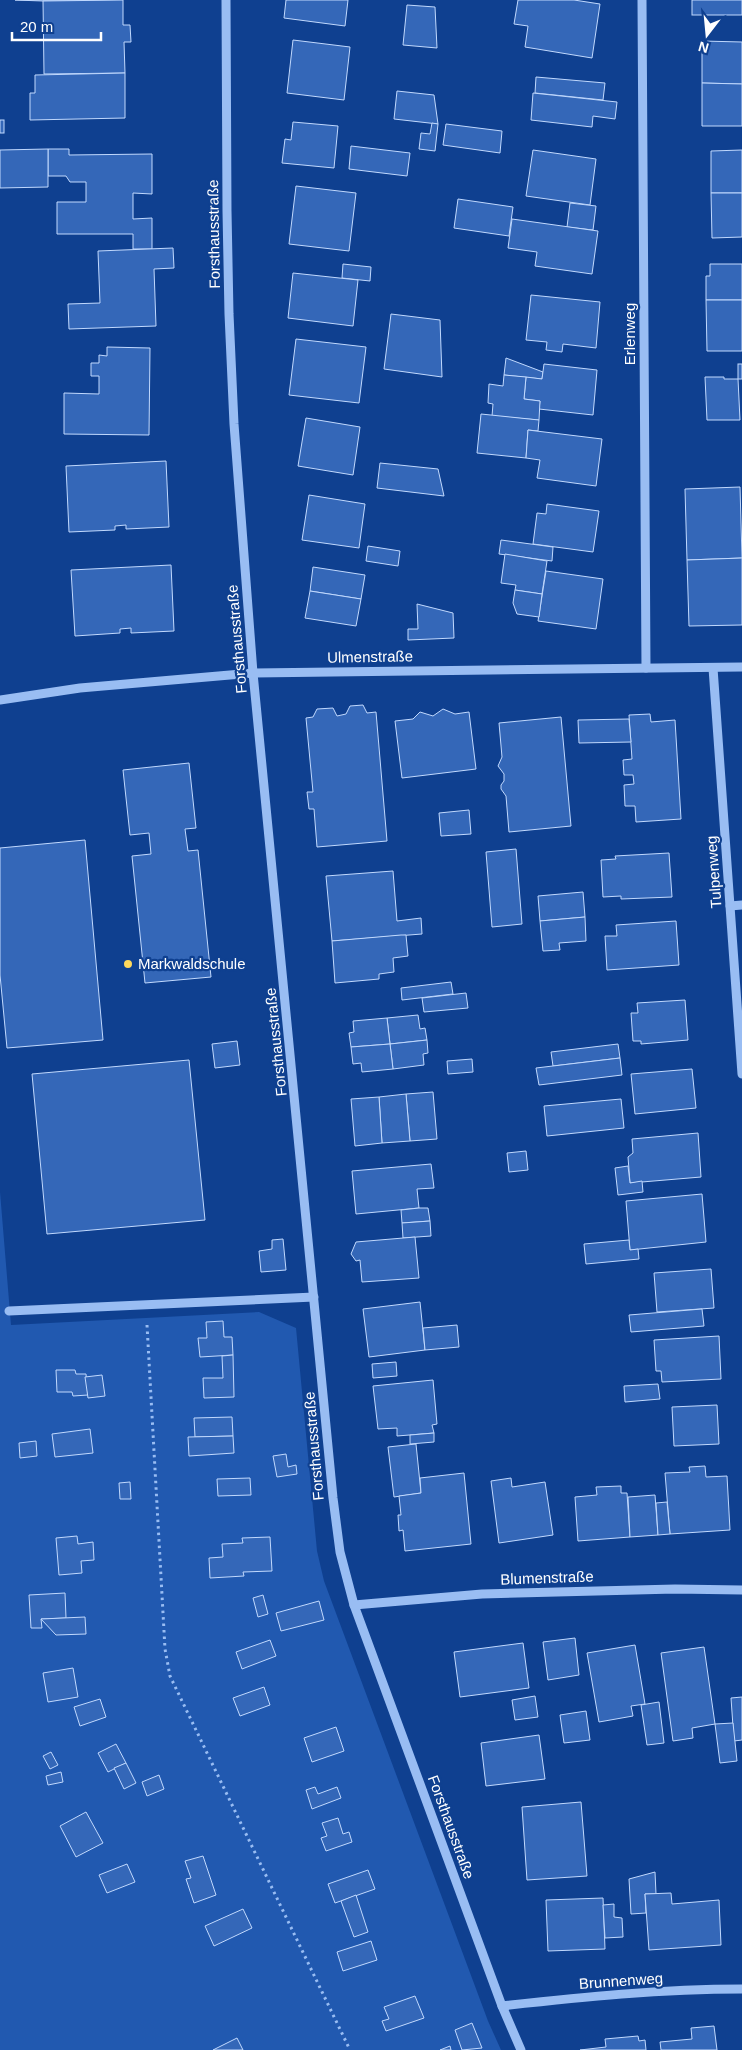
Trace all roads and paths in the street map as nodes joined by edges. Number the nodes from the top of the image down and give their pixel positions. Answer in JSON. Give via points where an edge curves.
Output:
{"nodes":[{"id":1,"x":226,"y":0,"type":"edge"},
{"id":2,"x":642,"y":0,"type":"edge"},
{"id":3,"x":742,"y":667,"type":"edge"},
{"id":4,"x":646,"y":668,"type":"junction"},
{"id":5,"x":714,"y":668,"type":"junction"},
{"id":6,"x":253,"y":673,"type":"junction"},
{"id":7,"x":0,"y":700,"type":"edge"},
{"id":8,"x":730,"y":906,"type":"junction"},
{"id":9,"x":742,"y":906,"type":"edge"},
{"id":10,"x":742,"y":1074,"type":"edge"},
{"id":11,"x":314,"y":1297,"type":"junction"},
{"id":12,"x":146,"y":1304,"type":"junction"},
{"id":13,"x":9,"y":1312,"type":"dead end"},
{"id":14,"x":742,"y":1590,"type":"edge"},
{"id":15,"x":354,"y":1605,"type":"junction"},
{"id":16,"x":742,"y":1989,"type":"edge"},
{"id":17,"x":502,"y":2006,"type":"junction"},
{"id":18,"x":350,"y":2050,"type":"edge"},
{"id":19,"x":521,"y":2050,"type":"edge"}],
"edges":[{"from":1,"to":6,"type":"street","name":"Forsthausstraße","via":[[228,314]]},
{"from":2,"to":4,"type":"street","name":"Erlenweg"},
{"from":3,"to":5,"type":"street","name":"Ulmenstraße"},
{"from":4,"to":5,"type":"street","name":"Ulmenstraße"},
{"from":4,"to":6,"type":"street","name":"Ulmenstraße"},
{"from":5,"to":8,"type":"street","name":"Tulpenweg"},
{"from":6,"to":7,"type":"street","name":"Ulmenstraße","via":[[80,688]]},
{"from":6,"to":11,"type":"street","name":"Forsthausstraße"},
{"from":8,"to":9,"type":"street"},
{"from":8,"to":10,"type":"street","name":"Tulpenweg"},
{"from":11,"to":12,"type":"street"},
{"from":11,"to":15,"type":"street","name":"Forsthausstraße","via":[[335,1516],[340,1552]]},
{"from":12,"to":13,"type":"street"},
{"from":12,"to":18,"type":"path","via":[[167,1665]]},
{"from":14,"to":15,"type":"street","name":"Blumenstraße","via":[[482,1594]]},
{"from":15,"to":17,"type":"street","name":"Forsthausstraße"},
{"from":16,"to":17,"type":"street","name":"Brunnenweg","via":[[613,1994]]},
{"from":17,"to":19,"type":"street","name":"Forsthausstraße"}]}
